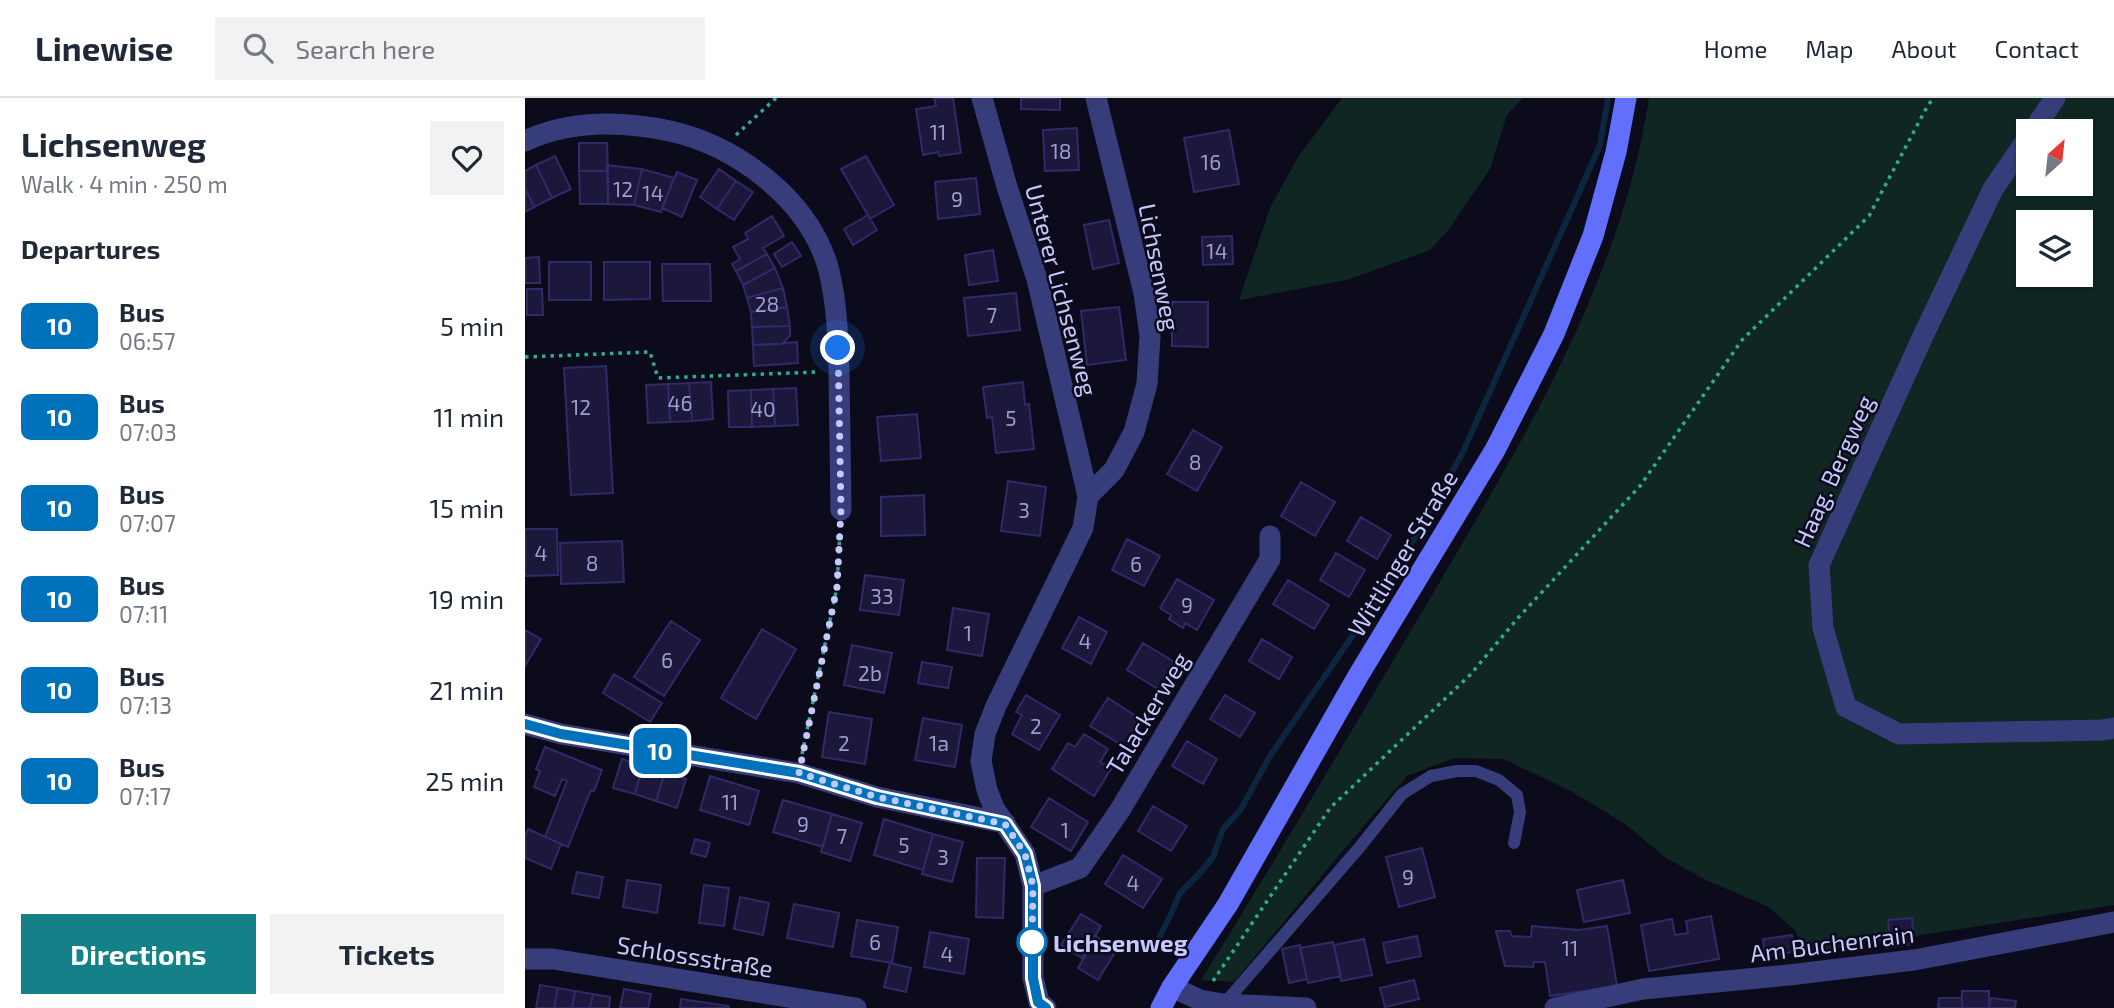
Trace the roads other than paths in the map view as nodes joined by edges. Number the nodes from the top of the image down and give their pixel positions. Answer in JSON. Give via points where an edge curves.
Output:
{"nodes":[{"id":1,"x":982,"y":98,"type":"edge"},
{"id":2,"x":1095,"y":98,"type":"edge"},
{"id":3,"x":1626,"y":98,"type":"edge"},
{"id":4,"x":2055,"y":98,"type":"edge"},
{"id":5,"x":2040,"y":119,"type":"edge"},
{"id":6,"x":525,"y":141,"type":"edge"},
{"id":7,"x":2016,"y":155,"type":"edge"},
{"id":8,"x":1088,"y":496,"type":"junction"},
{"id":9,"x":841,"y":510,"type":"road end"},
{"id":10,"x":1270,"y":536,"type":"dead end"},
{"id":11,"x":525,"y":724,"type":"edge"},
{"id":12,"x":2114,"y":728,"type":"edge"},
{"id":13,"x":1005,"y":824,"type":"junction"},
{"id":14,"x":1514,"y":843,"type":"dead end"},
{"id":15,"x":1033,"y":886,"type":"junction"},
{"id":16,"x":2114,"y":922,"type":"edge"},
{"id":17,"x":525,"y":959,"type":"edge"},
{"id":18,"x":1172,"y":987,"type":"junction"},
{"id":19,"x":1037,"y":1006,"type":"edge"},
{"id":20,"x":1223,"y":1006,"type":"edge"},
{"id":21,"x":856,"y":1008,"type":"edge"},
{"id":22,"x":1161,"y":1008,"type":"edge"},
{"id":23,"x":1305,"y":1008,"type":"edge"},
{"id":24,"x":1564,"y":1008,"type":"edge"}],
"edges":[{"from":1,"to":8,"type":"street","name":"Unterer Lichsenweg","via":[[1037,279]]},
{"from":2,"to":8,"type":"street","name":"Lichsenweg","via":[[1144,293],[1150,336],[1147,384],[1133,432],[1114,470]]},
{"from":3,"to":18,"type":"street","name":"Wittlinger Straße","via":[[1593,236],[1554,334],[1495,450],[1358,676],[1228,904]]},
{"from":4,"to":5,"type":"street"},
{"from":6,"to":9,"type":"street","via":[[563,128],[602,124],[641,125],[683,134],[723,150],[759,172],[786,198],[812,231],[828,266],[838,325]]},
{"from":7,"to":12,"type":"street","name":"Haag. Bergweg","via":[[1993,189],[1819,565],[1823,628],[1846,707],[1899,734]]},
{"from":8,"to":13,"type":"street","via":[[1083,528],[985,734],[981,761],[987,790]]},
{"from":10,"to":15,"type":"street","name":"Talackerweg","via":[[1269,559],[1121,810],[1080,868]]},
{"from":11,"to":13,"type":"street","via":[[561,734],[799,773],[877,797]]},
{"from":13,"to":15,"type":"street","via":[[1025,854]]},
{"from":14,"to":20,"type":"lane","via":[[1520,812],[1517,795],[1499,780],[1476,771],[1431,776],[1402,794]]},
{"from":15,"to":19,"type":"street"},
{"from":16,"to":24,"type":"street","name":"Am Buchenrain","via":[[1914,960],[1643,989]]},
{"from":17,"to":21,"type":"street","name":"Schlossstraße","via":[[554,959]]},
{"from":18,"to":20,"type":"street"},
{"from":18,"to":22,"type":"street","name":"Wittlinger Straße"},
{"from":20,"to":23,"type":"street"}]}
